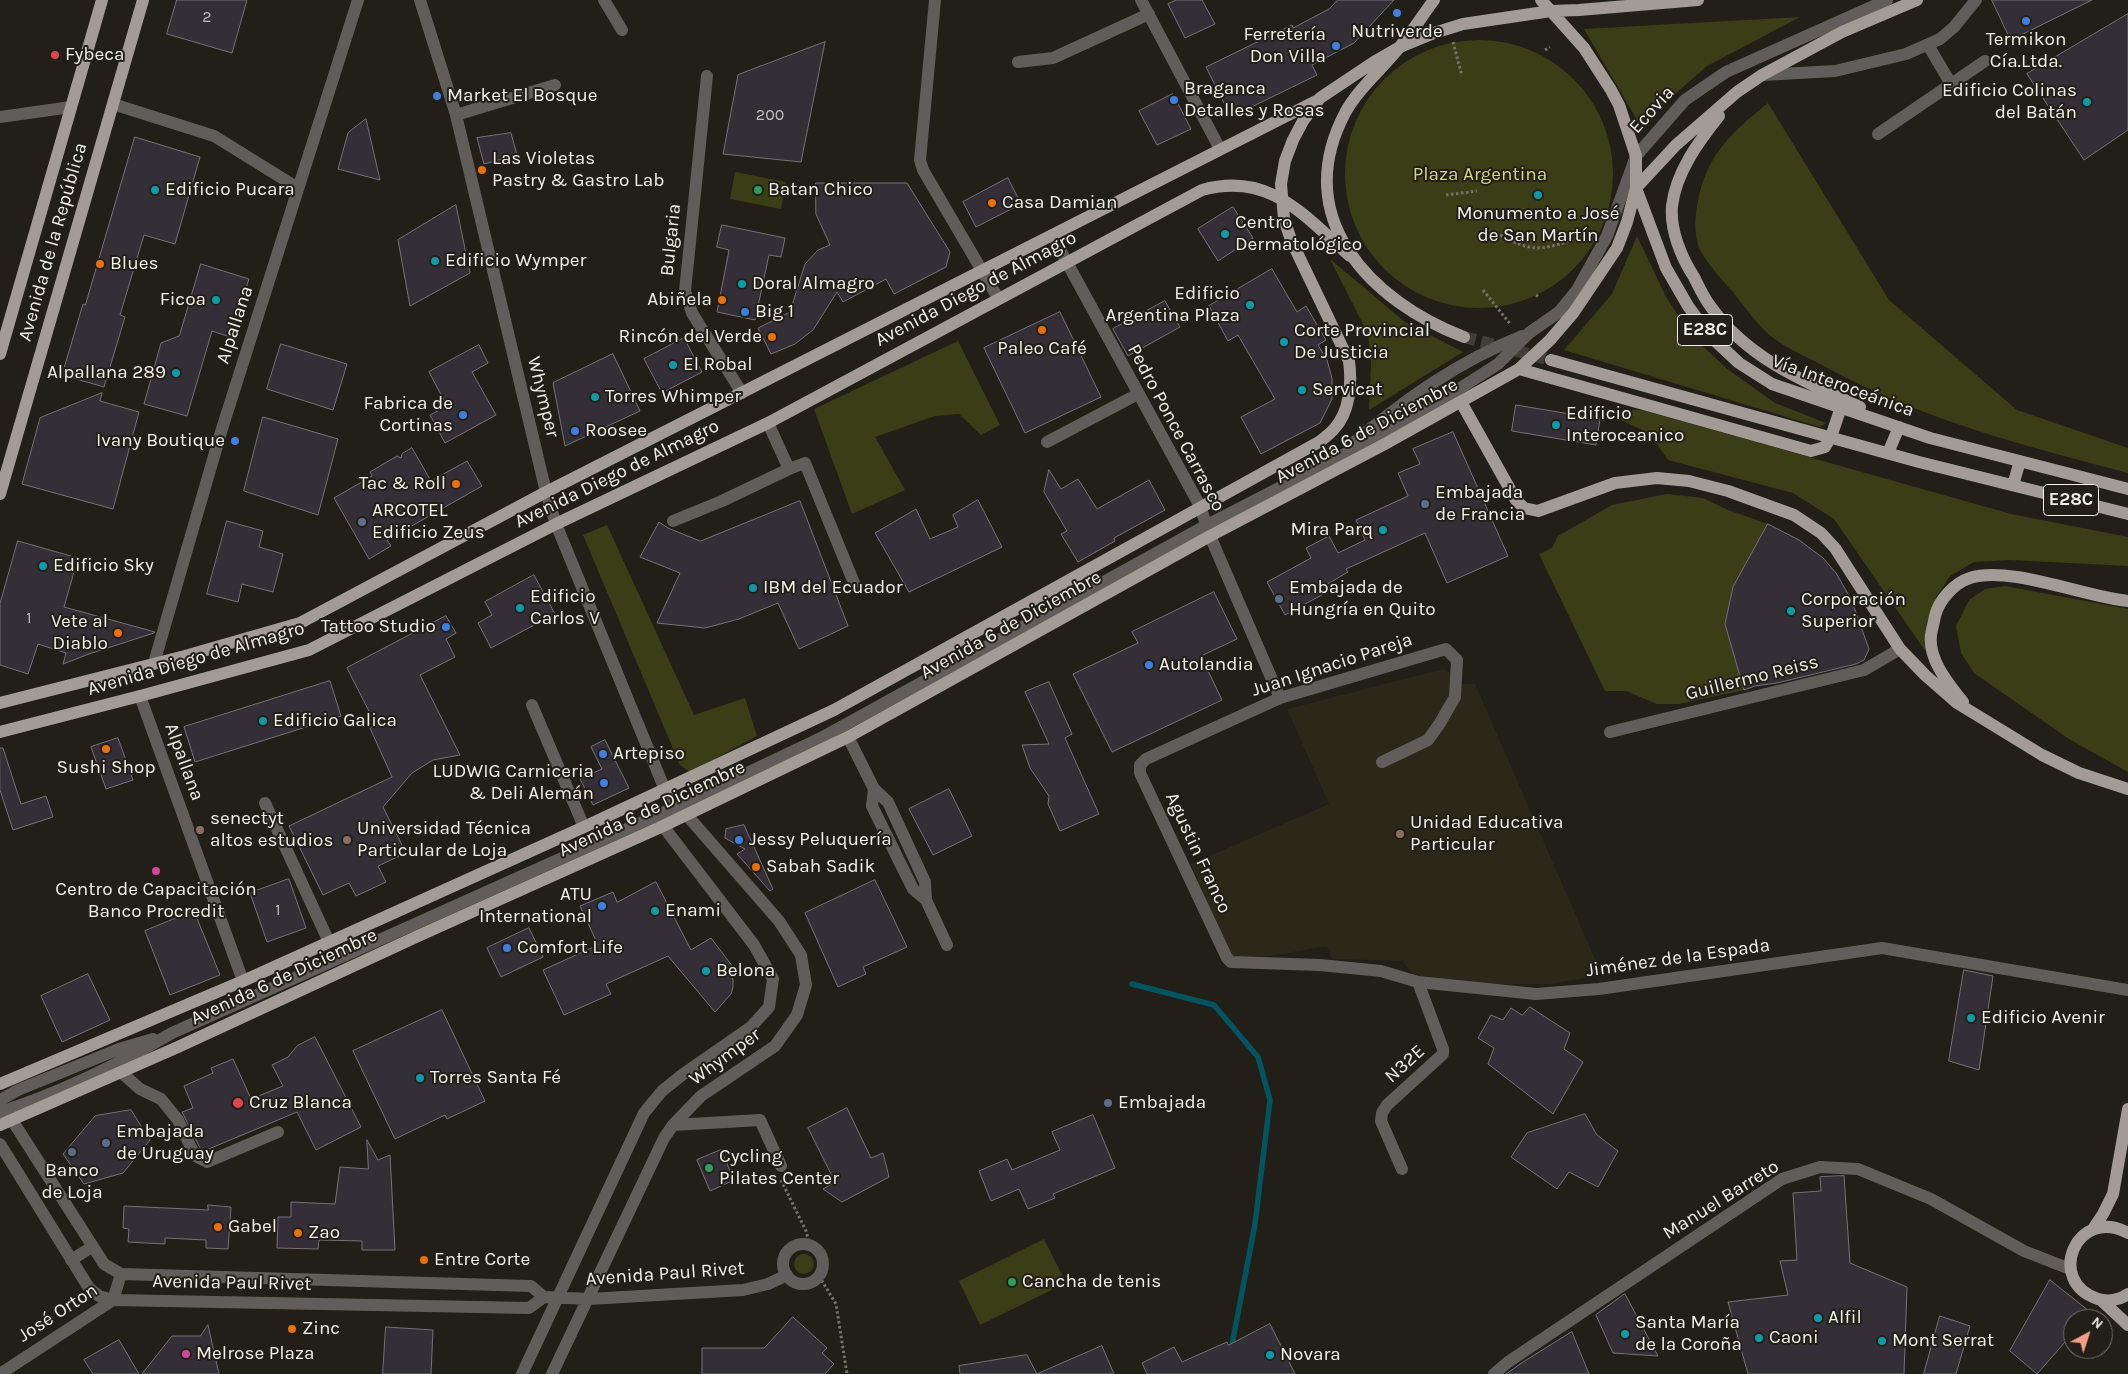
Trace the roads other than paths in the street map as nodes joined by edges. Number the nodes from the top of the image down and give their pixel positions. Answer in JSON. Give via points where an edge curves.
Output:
{"nodes":[{"id":1,"x":102,"y":0,"type":"edge"},
{"id":2,"x":143,"y":0,"type":"edge"},
{"id":3,"x":358,"y":0,"type":"edge"},
{"id":4,"x":420,"y":0,"type":"edge"},
{"id":5,"x":604,"y":0,"type":"edge"},
{"id":6,"x":935,"y":0,"type":"edge"},
{"id":7,"x":1141,"y":0,"type":"edge"},
{"id":8,"x":1434,"y":0,"type":"edge"},
{"id":9,"x":1541,"y":0,"type":"edge"},
{"id":10,"x":1698,"y":0,"type":"edge"},
{"id":11,"x":1887,"y":0,"type":"edge"},
{"id":12,"x":1917,"y":0,"type":"edge"},
{"id":13,"x":1976,"y":0,"type":"edge"},
{"id":14,"x":1551,"y":11,"type":"junction"},
{"id":15,"x":1148,"y":14,"type":"junction"},
{"id":16,"x":622,"y":30,"type":"dead end"},
{"id":17,"x":1928,"y":45,"type":"junction"},
{"id":18,"x":1400,"y":47,"type":"junction"},
{"id":19,"x":1985,"y":61,"type":"dead end"},
{"id":20,"x":1018,"y":62,"type":"dead end"},
{"id":21,"x":1762,"y":75,"type":"junction"},
{"id":22,"x":707,"y":76,"type":"dead end"},
{"id":23,"x":1951,"y":84,"type":"junction"},
{"id":24,"x":555,"y":85,"type":"dead end"},
{"id":25,"x":1737,"y":92,"type":"junction"},
{"id":26,"x":1320,"y":98,"type":"junction"},
{"id":27,"x":113,"y":104,"type":"junction"},
{"id":28,"x":72,"y":107,"type":"junction"},
{"id":29,"x":456,"y":115,"type":"junction"},
{"id":30,"x":0,"y":117,"type":"edge"},
{"id":31,"x":1878,"y":134,"type":"dead end"},
{"id":32,"x":1220,"y":149,"type":"junction"},
{"id":33,"x":1636,"y":156,"type":"junction"},
{"id":34,"x":298,"y":188,"type":"junction"},
{"id":35,"x":1636,"y":188,"type":"junction"},
{"id":36,"x":1283,"y":198,"type":"junction"},
{"id":37,"x":1052,"y":235,"type":"junction"},
{"id":38,"x":1350,"y":256,"type":"junction"},
{"id":39,"x":1067,"y":262,"type":"junction"},
{"id":40,"x":982,"y":270,"type":"junction"},
{"id":41,"x":998,"y":298,"type":"junction"},
{"id":42,"x":1529,"y":333,"type":"junction"},
{"id":43,"x":1464,"y":337,"type":"tunnel mouth"},
{"id":44,"x":0,"y":354,"type":"edge"},
{"id":45,"x":1551,"y":360,"type":"tunnel mouth"},
{"id":46,"x":1519,"y":369,"type":"junction"},
{"id":47,"x":742,"y":393,"type":"junction"},
{"id":48,"x":1138,"y":394,"type":"junction"},
{"id":49,"x":1461,"y":402,"type":"junction"},
{"id":50,"x":1840,"y":407,"type":"junction"},
{"id":51,"x":768,"y":422,"type":"junction"},
{"id":52,"x":1899,"y":427,"type":"junction"},
{"id":53,"x":1832,"y":437,"type":"junction"},
{"id":54,"x":1930,"y":438,"type":"junction"},
{"id":55,"x":1046,"y":442,"type":"dead end"},
{"id":56,"x":1888,"y":453,"type":"junction"},
{"id":57,"x":1336,"y":458,"type":"junction"},
{"id":58,"x":2020,"y":461,"type":"junction"},
{"id":59,"x":789,"y":469,"type":"junction"},
{"id":60,"x":2013,"y":485,"type":"junction"},
{"id":61,"x":2128,"y":489,"type":"edge"},
{"id":62,"x":546,"y":492,"type":"junction"},
{"id":63,"x":0,"y":494,"type":"edge"},
{"id":64,"x":1200,"y":506,"type":"junction"},
{"id":65,"x":2128,"y":514,"type":"edge"},
{"id":66,"x":673,"y":521,"type":"dead end"},
{"id":67,"x":556,"y":524,"type":"junction"},
{"id":68,"x":1208,"y":531,"type":"junction"},
{"id":69,"x":854,"y":583,"type":"dead end"},
{"id":70,"x":2128,"y":601,"type":"edge"},
{"id":71,"x":1900,"y":649,"type":"junction"},
{"id":72,"x":154,"y":663,"type":"junction"},
{"id":73,"x":140,"y":696,"type":"junction"},
{"id":74,"x":1280,"y":698,"type":"junction"},
{"id":75,"x":0,"y":703,"type":"edge"},
{"id":76,"x":532,"y":705,"type":"dead end"},
{"id":77,"x":1969,"y":710,"type":"junction"},
{"id":78,"x":0,"y":732,"type":"edge"},
{"id":79,"x":1610,"y":732,"type":"dead end"},
{"id":80,"x":848,"y":736,"type":"junction"},
{"id":81,"x":1146,"y":759,"type":"joint"},
{"id":82,"x":1382,"y":762,"type":"dead end"},
{"id":83,"x":2128,"y":789,"type":"edge"},
{"id":84,"x":665,"y":790,"type":"junction"},
{"id":85,"x":265,"y":803,"type":"dead end"},
{"id":86,"x":683,"y":811,"type":"junction"},
{"id":87,"x":665,"y":812,"type":"junction"},
{"id":88,"x":663,"y":826,"type":"junction"},
{"id":89,"x":584,"y":827,"type":"junction"},
{"id":90,"x":329,"y":942,"type":"junction"},
{"id":91,"x":947,"y":945,"type":"dead end"},
{"id":92,"x":1231,"y":962,"type":"joint"},
{"id":93,"x":243,"y":981,"type":"junction"},
{"id":94,"x":1418,"y":982,"type":"junction"},
{"id":95,"x":2128,"y":990,"type":"edge"},
{"id":96,"x":172,"y":1033,"type":"junction"},
{"id":97,"x":121,"y":1072,"type":"junction"},
{"id":98,"x":0,"y":1084,"type":"edge"},
{"id":99,"x":0,"y":1100,"type":"edge"},
{"id":100,"x":2128,"y":1109,"type":"edge"},
{"id":101,"x":0,"y":1112,"type":"edge"},
{"id":102,"x":6,"y":1122,"type":"edge"},
{"id":103,"x":673,"y":1125,"type":"junction"},
{"id":104,"x":278,"y":1132,"type":"dead end"},
{"id":105,"x":0,"y":1144,"type":"edge"},
{"id":106,"x":781,"y":1166,"type":"road end"},
{"id":107,"x":1402,"y":1169,"type":"dead end"},
{"id":108,"x":2093,"y":1229,"type":"junction"},
{"id":109,"x":2128,"y":1233,"type":"edge"},
{"id":110,"x":92,"y":1247,"type":"junction"},
{"id":111,"x":71,"y":1260,"type":"junction"},
{"id":112,"x":2070,"y":1269,"type":"junction"},
{"id":113,"x":121,"y":1274,"type":"junction"},
{"id":114,"x":787,"y":1275,"type":"junction"},
{"id":115,"x":2128,"y":1294,"type":"edge"},
{"id":116,"x":550,"y":1297,"type":"junction"},
{"id":117,"x":588,"y":1299,"type":"junction"},
{"id":118,"x":113,"y":1300,"type":"junction"},
{"id":119,"x":2101,"y":1300,"type":"junction"},
{"id":120,"x":2128,"y":1325,"type":"edge"},
{"id":121,"x":0,"y":1374,"type":"edge"},
{"id":122,"x":522,"y":1374,"type":"edge"},
{"id":123,"x":552,"y":1374,"type":"edge"},
{"id":124,"x":1494,"y":1374,"type":"edge"}],
"edges":[{"from":1,"to":28,"type":"main road","name":"Avenida de la República"},
{"from":2,"to":27,"type":"main road","name":"Avenida de la República"},
{"from":3,"to":34,"type":"street","name":"Alpallana"},
{"from":4,"to":29,"type":"street","name":"Whymper"},
{"from":5,"to":16,"type":"street"},
{"from":6,"to":40,"type":"street","via":[[920,160]]},
{"from":7,"to":15,"type":"street"},
{"from":8,"to":18,"type":"main road"},
{"from":9,"to":14,"type":"main road","name":"Vía Interoceánica"},
{"from":10,"to":14,"type":"main road","name":"Avenida 6 de Diciembre"},
{"from":11,"to":33,"type":"street","name":"Ecovia","via":[[1726,72],[1685,100]]},
{"from":12,"to":21,"type":"main road","name":"Avenida 6 de Diciembre","via":[[1842,32]]},
{"from":13,"to":17,"type":"street","via":[[1954,27]]},
{"from":14,"to":18,"type":"main road","name":"Avenida 6 de Diciembre","via":[[1463,24]]},
{"from":14,"to":33,"type":"main road","name":"Vía Interoceánica","via":[[1608,83]]},
{"from":15,"to":20,"type":"street","via":[[1053,58]]},
{"from":15,"to":32,"type":"street"},
{"from":17,"to":21,"type":"street","via":[[1906,54],[1835,71]]},
{"from":17,"to":23,"type":"street"},
{"from":18,"to":26,"type":"main road","name":"Avenida 6 de Diciembre"},
{"from":18,"to":38,"type":"main road","via":[[1346,112],[1329,161],[1330,207],[1336,229]]},
{"from":19,"to":23,"type":"street"},
{"from":21,"to":25,"type":"main road","name":"Avenida 6 de Diciembre"},
{"from":22,"to":47,"type":"street","name":"Bulgaria","via":[[685,292],[692,313]]},
{"from":23,"to":31,"type":"street"},
{"from":24,"to":29,"type":"street"},
{"from":25,"to":35,"type":"main road","name":"Avenida 6 de Diciembre","via":[[1676,144]]},
{"from":25,"to":54,"type":"main road","via":[[1699,141],[1682,174],[1672,205],[1674,235],[1688,268],[1712,308],[1743,342],[1775,366]]},
{"from":26,"to":32,"type":"main road","name":"Avenida Diego de Almagro"},
{"from":26,"to":36,"type":"main road","name":"Avenida 6 de Diciembre","via":[[1303,121],[1285,161],[1281,184]]},
{"from":27,"to":34,"type":"street","via":[[214,136]]},
{"from":27,"to":63,"type":"main road","name":"Avenida de la República"},
{"from":28,"to":30,"type":"street"},
{"from":28,"to":44,"type":"main road","name":"Avenida de la República"},
{"from":29,"to":62,"type":"street","name":"Whymper"},
{"from":32,"to":37,"type":"main road","name":"Avenida Diego de Almagro"},
{"from":33,"to":35,"type":"main road","name":"Vía Interoceánica"},
{"from":33,"to":42,"type":"street","name":"Ecovia","via":[[1607,236],[1591,267],[1559,312]]},
{"from":34,"to":72,"type":"street","name":"Alpallana","via":[[221,432]]},
{"from":35,"to":46,"type":"main road","name":"Avenida 6 de Diciembre","via":[[1617,248],[1557,333]]},
{"from":35,"to":50,"type":"main road","name":"Vía Interoceánica","number":"E28C","via":[[1666,268],[1709,335],[1739,363],[1772,384]]},
{"from":36,"to":38,"type":"main road","name":"Avenida Diego de Almagro"},
{"from":36,"to":39,"type":"main road","name":"Avenida Diego de Almagro","via":[[1266,190],[1221,184]]},
{"from":36,"to":64,"type":"main road","name":"Avenida 6 de Diciembre","via":[[1290,240],[1349,361],[1350,394],[1335,428],[1319,442]]},
{"from":37,"to":39,"type":"street","name":"Pedro Ponce Carrasco"},
{"from":37,"to":40,"type":"main road","name":"Avenida Diego de Almagro"},
{"from":38,"to":43,"type":"main road","via":[[1397,303],[1425,321]]},
{"from":39,"to":41,"type":"main road","name":"Avenida Diego de Almagro"},
{"from":39,"to":48,"type":"street","name":"Pedro Ponce Carrasco"},
{"from":40,"to":41,"type":"street"},
{"from":40,"to":47,"type":"main road","name":"Avenida Diego de Almagro"},
{"from":41,"to":51,"type":"main road","name":"Avenida Diego de Almagro"},
{"from":42,"to":57,"type":"street","via":[[1498,364],[1409,421]]},
{"from":42,"to":57,"type":"street","via":[[1486,350],[1400,404]]},
{"from":45,"to":53,"type":"main road","number":"E28C"},
{"from":46,"to":49,"type":"main road","name":"Avenida 6 de Diciembre"},
{"from":46,"to":53,"type":"main road","via":[[1811,451],[1825,447]]},
{"from":47,"to":62,"type":"main road","name":"Avenida Diego de Almagro"},
{"from":48,"to":55,"type":"street"},
{"from":48,"to":64,"type":"street","name":"Pedro Ponce Carrasco"},
{"from":49,"to":68,"type":"main road","name":"Avenida 6 de Diciembre","via":[[1384,445]]},
{"from":49,"to":71,"type":"main road","via":[[1516,500],[1524,508],[1538,511],[1615,483],[1657,478],[1689,480],[1728,490],[1794,515],[1835,548]]},
{"from":50,"to":52,"type":"main road","name":"Vía Interoceánica","number":"E28C"},
{"from":50,"to":53,"type":"main road"},
{"from":51,"to":59,"type":"street"},
{"from":51,"to":67,"type":"main road","name":"Avenida Diego de Almagro"},
{"from":52,"to":54,"type":"main road","name":"Vía Interoceánica","number":"E28C"},
{"from":52,"to":56,"type":"main road"},
{"from":53,"to":56,"type":"main road","number":"E28C"},
{"from":54,"to":58,"type":"main road","name":"Vía Interoceánica","number":"E28C"},
{"from":56,"to":60,"type":"main road","number":"E28C"},
{"from":57,"to":68,"type":"street"},
{"from":58,"to":60,"type":"main road"},
{"from":58,"to":61,"type":"main road","name":"Vía Interoceánica","number":"E28C"},
{"from":59,"to":66,"type":"street"},
{"from":59,"to":69,"type":"street","via":[[805,463]]},
{"from":60,"to":65,"type":"main road","number":"E28C"},
{"from":62,"to":67,"type":"street","name":"Whymper"},
{"from":62,"to":72,"type":"main road","name":"Avenida Diego de Almagro","via":[[300,623]]},
{"from":64,"to":68,"type":"street","name":"Pedro Ponce Carrasco"},
{"from":64,"to":84,"type":"main road","name":"Avenida 6 de Diciembre","via":[[834,710]]},
{"from":67,"to":73,"type":"main road","name":"Avenida Diego de Almagro","via":[[309,650]]},
{"from":67,"to":84,"type":"street","name":"Whymper"},
{"from":68,"to":74,"type":"street","name":"Pedro Ponce Carrasco"},
{"from":68,"to":80,"type":"main road","name":"Avenida 6 de Diciembre"},
{"from":68,"to":86,"type":"street"},
{"from":70,"to":77,"type":"main road","via":[[2000,574],[1970,578],[1950,590],[1937,610],[1930,636],[1934,657]]},
{"from":71,"to":77,"type":"main road","via":[[1945,693]]},
{"from":71,"to":79,"type":"street","name":"Guillermo Reiss","via":[[1864,670]]},
{"from":72,"to":75,"type":"main road","name":"Avenida Diego de Almagro"},
{"from":73,"to":78,"type":"main road","name":"Avenida Diego de Almagro"},
{"from":73,"to":93,"type":"street","name":"Alpallana"},
{"from":74,"to":81,"type":"street","name":"Juan Ignacio Pareja"},
{"from":74,"to":82,"type":"street","name":"Juan Ignacio Pareja","via":[[1446,649],[1457,660],[1456,697],[1428,740]]},
{"from":76,"to":89,"type":"street"},
{"from":77,"to":83,"type":"main road","via":[[2042,755],[2079,773]]},
{"from":80,"to":86,"type":"main road","name":"Avenida 6 de Diciembre"},
{"from":80,"to":91,"type":"street","via":[[874,789],[888,802],[925,882],[926,900]]},
{"from":81,"to":92,"type":"street","name":"Agustin Franco","via":[[1140,766],[1140,773]]},
{"from":84,"to":86,"type":"street","name":"Whymper"},
{"from":84,"to":87,"type":"street","name":"Whymper"},
{"from":84,"to":89,"type":"main road","name":"Avenida 6 de Diciembre"},
{"from":85,"to":90,"type":"street"},
{"from":86,"to":87,"type":"street"},
{"from":86,"to":88,"type":"main road","name":"Avenida 6 de Diciembre"},
{"from":86,"to":103,"type":"street","name":"Whymper","via":[[779,921],[801,955],[806,985],[797,1014],[775,1046],[701,1096]]},
{"from":87,"to":88,"type":"street","name":"Whymper"},
{"from":87,"to":96,"type":"street"},
{"from":88,"to":97,"type":"main road","name":"Avenida 6 de Diciembre"},
{"from":88,"to":116,"type":"street","name":"Whymper","via":[[754,945],[773,980],[769,1007],[751,1027],[682,1074],[644,1113]]},
{"from":89,"to":90,"type":"main road","name":"Avenida 6 de Diciembre"},
{"from":90,"to":93,"type":"main road","name":"Avenida 6 de Diciembre"},
{"from":92,"to":94,"type":"street","name":"Jiménez de la Espada","via":[[1381,971]]},
{"from":93,"to":98,"type":"main road","name":"Avenida 6 de Diciembre"},
{"from":94,"to":95,"type":"street","name":"Jiménez de la Espada","via":[[1536,994],[1599,989],[1882,948]]},
{"from":94,"to":107,"type":"street","name":"N32E","via":[[1443,1054],[1382,1113],[1382,1121]]},
{"from":96,"to":99,"type":"street","via":[[119,1048]]},
{"from":96,"to":101,"type":"street","via":[[124,1062]]},
{"from":97,"to":102,"type":"main road","name":"Avenida 6 de Diciembre"},
{"from":97,"to":104,"type":"street","via":[[140,1089],[161,1099],[178,1120],[200,1160],[207,1162]]},
{"from":100,"to":108,"type":"main road","via":[[2113,1194]]},
{"from":102,"to":110,"type":"street"},
{"from":103,"to":106,"type":"street","via":[[760,1120]]},
{"from":103,"to":117,"type":"street","name":"Whymper"},
{"from":105,"to":111,"type":"street","name":"Avenida Paul Rivet"},
{"from":108,"to":109,"type":"main road","via":[[2110,1227]]},
{"from":108,"to":112,"type":"main road","via":[[2075,1245]]},
{"from":110,"to":111,"type":"street"},
{"from":110,"to":113,"type":"street","via":[[104,1264]]},
{"from":111,"to":118,"type":"street","name":"Avenida Paul Rivet","via":[[89,1288],[99,1296]]},
{"from":112,"to":119,"type":"main road","via":[[2081,1290]]},
{"from":112,"to":124,"type":"street","name":"Manuel Barreto","via":[[2024,1251],[1931,1199],[1858,1169],[1820,1167],[1782,1179]]},
{"from":113,"to":116,"type":"street","name":"Avenida Paul Rivet","via":[[531,1286]]},
{"from":113,"to":118,"type":"street","name":"José Orton"},
{"from":114,"to":114,"type":"street","via":[[784,1264],[788,1252],[798,1246],[810,1246],[820,1253],[823,1265],[815,1281],[803,1284]]},
{"from":114,"to":117,"type":"street","name":"Avenida Paul Rivet","via":[[743,1290]]},
{"from":115,"to":119,"type":"main road","via":[[2113,1300]]},
{"from":116,"to":117,"type":"street","name":"Avenida Paul Rivet"},
{"from":116,"to":118,"type":"street","name":"Avenida Paul Rivet","via":[[529,1308]]},
{"from":116,"to":122,"type":"street","name":"Whymper"},
{"from":117,"to":123,"type":"street","name":"Whymper"},
{"from":118,"to":121,"type":"street","name":"José Orton"},
{"from":119,"to":120,"type":"main road"}]}
